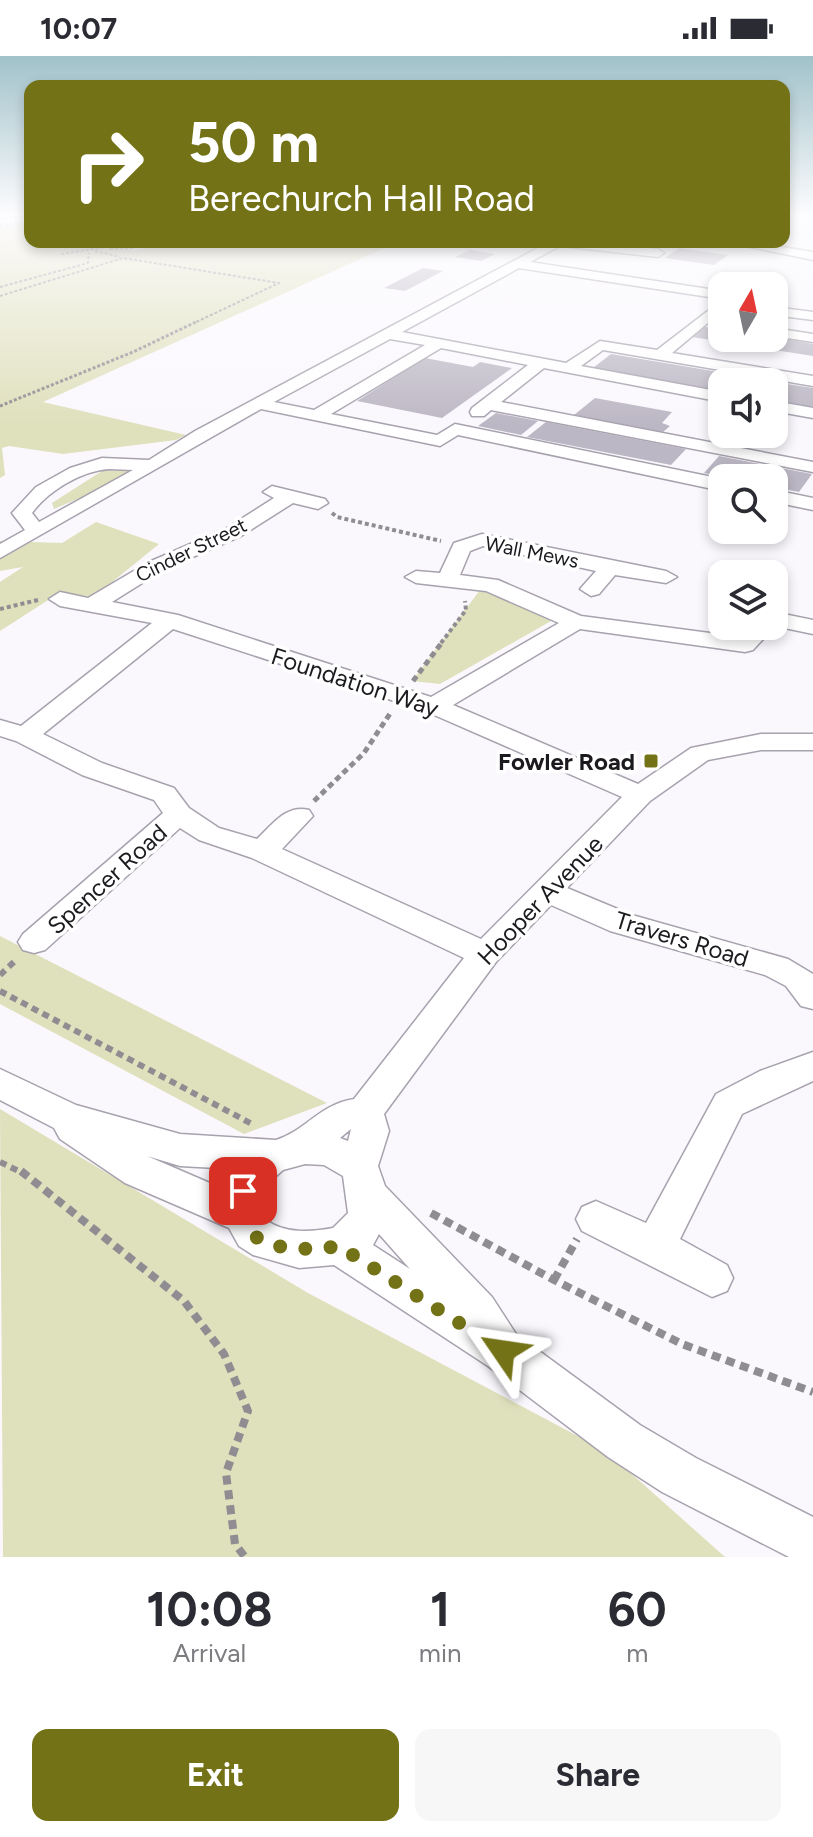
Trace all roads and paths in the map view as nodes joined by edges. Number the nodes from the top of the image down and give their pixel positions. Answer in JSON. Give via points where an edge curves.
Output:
{"nodes":[{"id":1,"x":39,"y":284,"type":"edge"},
{"id":2,"x":277,"y":284,"type":"edge"},
{"id":3,"x":481,"y":284,"type":"edge"},
{"id":4,"x":650,"y":284,"type":"edge"},
{"id":5,"x":708,"y":293,"type":"edge"},
{"id":6,"x":0,"y":296,"type":"edge"},
{"id":7,"x":788,"y":313,"type":"edge"},
{"id":8,"x":708,"y":315,"type":"edge"},
{"id":9,"x":813,"y":316,"type":"edge"},
{"id":10,"x":702,"y":320,"type":"junction"},
{"id":11,"x":708,"y":321,"type":"edge"},
{"id":12,"x":389,"y":334,"type":"junction"},
{"id":13,"x":788,"y":334,"type":"edge"},
{"id":14,"x":813,"y":338,"type":"edge"},
{"id":15,"x":438,"y":344,"type":"junction"},
{"id":16,"x":660,"y":355,"type":"junction"},
{"id":17,"x":539,"y":364,"type":"junction"},
{"id":18,"x":567,"y":369,"type":"junction"},
{"id":19,"x":813,"y":381,"type":"edge"},
{"id":20,"x":708,"y":394,"type":"edge"},
{"id":21,"x":258,"y":404,"type":"junction"},
{"id":22,"x":488,"y":404,"type":"junction"},
{"id":23,"x":0,"y":406,"type":"edge"},
{"id":24,"x":788,"y":409,"type":"edge"},
{"id":25,"x":813,"y":413,"type":"edge"},
{"id":26,"x":316,"y":416,"type":"junction"},
{"id":27,"x":455,"y":429,"type":"junction"},
{"id":28,"x":152,"y":466,"type":"junction"},
{"id":29,"x":813,"y":467,"type":"edge"},
{"id":30,"x":708,"y":482,"type":"edge"},
{"id":31,"x":264,"y":490,"type":"dead end"},
{"id":32,"x":290,"y":496,"type":"junction"},
{"id":33,"x":788,"y":499,"type":"edge"},
{"id":34,"x":318,"y":503,"type":"joint"},
{"id":35,"x":813,"y":504,"type":"edge"},
{"id":36,"x":36,"y":531,"type":"junction"},
{"id":37,"x":461,"y":547,"type":"junction"},
{"id":38,"x":0,"y":552,"type":"edge"},
{"id":39,"x":610,"y":568,"type":"junction"},
{"id":40,"x":416,"y":577,"type":"dead end"},
{"id":41,"x":666,"y":577,"type":"dead end"},
{"id":42,"x":448,"y":579,"type":"junction"},
{"id":43,"x":591,"y":589,"type":"dead end"},
{"id":44,"x":60,"y":599,"type":"joint"},
{"id":45,"x":92,"y":605,"type":"junction"},
{"id":46,"x":0,"y":609,"type":"edge"},
{"id":47,"x":170,"y":620,"type":"junction"},
{"id":48,"x":788,"y":620,"type":"edge"},
{"id":49,"x":576,"y":622,"type":"junction"},
{"id":50,"x":813,"y":627,"type":"edge"},
{"id":51,"x":708,"y":640,"type":"edge"},
{"id":52,"x":708,"y":640,"type":"edge"},
{"id":53,"x":750,"y":640,"type":"edge"},
{"id":54,"x":434,"y":706,"type":"junction"},
{"id":55,"x":12,"y":731,"type":"edge"},
{"id":56,"x":813,"y":742,"type":"edge"},
{"id":57,"x":640,"y":795,"type":"junction"},
{"id":58,"x":179,"y":814,"type":"junction"},
{"id":59,"x":299,"y":816,"type":"dead end"},
{"id":60,"x":262,"y":851,"type":"junction"},
{"id":61,"x":545,"y":890,"type":"junction"},
{"id":62,"x":34,"y":942,"type":"dead end"},
{"id":63,"x":485,"y":954,"type":"junction"},
{"id":64,"x":813,"y":997,"type":"edge"},
{"id":65,"x":813,"y":1066,"type":"edge"},
{"id":66,"x":0,"y":1083,"type":"edge"},
{"id":67,"x":365,"y":1112,"type":"junction"},
{"id":68,"x":66,"y":1117,"type":"junction"},
{"id":69,"x":286,"y":1152,"type":"junction"},
{"id":70,"x":0,"y":1162,"type":"edge"},
{"id":71,"x":362,"y":1179,"type":"junction"},
{"id":72,"x":246,"y":1217,"type":"junction"},
{"id":73,"x":596,"y":1219,"type":"joint"},
{"id":74,"x":339,"y":1246,"type":"junction"},
{"id":75,"x":655,"y":1246,"type":"junction"},
{"id":76,"x":712,"y":1278,"type":"dead end"},
{"id":77,"x":554,"y":1280,"type":"dead end"},
{"id":78,"x":503,"y":1351,"type":"junction"},
{"id":79,"x":813,"y":1543,"type":"edge"},
{"id":80,"x":245,"y":1557,"type":"edge"}],
"edges":[{"from":1,"to":6,"type":"path"},
{"from":2,"to":23,"type":"path","via":[[133,352]]},
{"from":3,"to":12,"type":"street"},
{"from":4,"to":5,"type":"street"},
{"from":7,"to":9,"type":"street"},
{"from":8,"to":10,"type":"street"},
{"from":10,"to":11,"type":"street"},
{"from":10,"to":16,"type":"street","via":[[684,342]]},
{"from":12,"to":15,"type":"street"},
{"from":12,"to":21,"type":"street"},
{"from":13,"to":14,"type":"street"},
{"from":15,"to":17,"type":"street"},
{"from":15,"to":26,"type":"street"},
{"from":16,"to":18,"type":"street","via":[[600,345]]},
{"from":16,"to":19,"type":"street"},
{"from":17,"to":18,"type":"street"},
{"from":17,"to":22,"type":"street","via":[[528,381]]},
{"from":18,"to":20,"type":"street"},
{"from":21,"to":26,"type":"street"},
{"from":21,"to":28,"type":"street"},
{"from":22,"to":27,"type":"street"},
{"from":22,"to":29,"type":"street"},
{"from":24,"to":25,"type":"street"},
{"from":26,"to":27,"type":"street","via":[[440,441]]},
{"from":27,"to":30,"type":"street"},
{"from":28,"to":36,"type":"street"},
{"from":28,"to":36,"type":"street","via":[[91,466],[44,491],[22,513]]},
{"from":31,"to":32,"type":"street","name":"Cinder Street"},
{"from":32,"to":34,"type":"street","name":"Cinder Street"},
{"from":32,"to":45,"type":"street","name":"Cinder Street","via":[[234,532],[156,566]]},
{"from":33,"to":35,"type":"street"},
{"from":34,"to":37,"type":"path","via":[[337,517]]},
{"from":36,"to":38,"type":"street"},
{"from":37,"to":39,"type":"street","name":"Wall Mews","via":[[482,540]]},
{"from":37,"to":42,"type":"street","name":"Wall Mews"},
{"from":39,"to":41,"type":"street"},
{"from":39,"to":43,"type":"street","name":"Wall Mews"},
{"from":40,"to":42,"type":"street","name":"Wall Mews"},
{"from":42,"to":49,"type":"street","name":"Wall Mews","via":[[490,585]]},
{"from":44,"to":45,"type":"street","name":"Foundation Way"},
{"from":44,"to":46,"type":"path"},
{"from":45,"to":47,"type":"street","name":"Foundation Way"},
{"from":47,"to":54,"type":"street","name":"Foundation Way"},
{"from":47,"to":55,"type":"street"},
{"from":48,"to":50,"type":"street"},
{"from":49,"to":51,"type":"street","name":"Wall Mews"},
{"from":49,"to":54,"type":"street"},
{"from":52,"to":53,"type":"street","name":"Wall Mews","via":[[745,645]]},
{"from":54,"to":57,"type":"street","name":"Foundation Way"},
{"from":55,"to":58,"type":"street","via":[[92,769],[164,794]]},
{"from":56,"to":57,"type":"street","name":"Hooper Avenue","via":[[761,742],[700,754]]},
{"from":57,"to":61,"type":"street","name":"Hooper Avenue"},
{"from":58,"to":60,"type":"street","via":[[209,834]]},
{"from":58,"to":62,"type":"street","name":"Spencer Road"},
{"from":59,"to":60,"type":"street"},
{"from":60,"to":63,"type":"street"},
{"from":61,"to":63,"type":"street","name":"Hooper Avenue"},
{"from":61,"to":64,"type":"street","name":"Travers Road","via":[[621,923],[776,967],[798,978]]},
{"from":63,"to":67,"type":"street","name":"Hooper Avenue"},
{"from":65,"to":75,"type":"street","via":[[729,1104]]},
{"from":66,"to":68,"type":"street"},
{"from":67,"to":69,"type":"street","via":[[341,1116]]},
{"from":67,"to":71,"type":"street","via":[[370,1131]]},
{"from":68,"to":69,"type":"street","via":[[180,1150]]},
{"from":68,"to":72,"type":"street","via":[[75,1132],[139,1171]]},
{"from":69,"to":71,"type":"street","via":[[330,1150]]},
{"from":69,"to":72,"type":"street","via":[[258,1168],[243,1191]]},
{"from":70,"to":80,"type":"path","via":[[15,1167],[184,1301],[224,1354],[248,1411],[226,1473],[235,1544]]},
{"from":71,"to":74,"type":"street","via":[[366,1222]]},
{"from":71,"to":78,"type":"street","via":[[477,1311]]},
{"from":72,"to":74,"type":"street","via":[[257,1237],[286,1248]]},
{"from":73,"to":75,"type":"street"},
{"from":73,"to":77,"type":"path","via":[[588,1219]]},
{"from":74,"to":78,"type":"street"},
{"from":75,"to":76,"type":"street"},
{"from":78,"to":79,"type":"street","via":[[624,1441]]}]}
